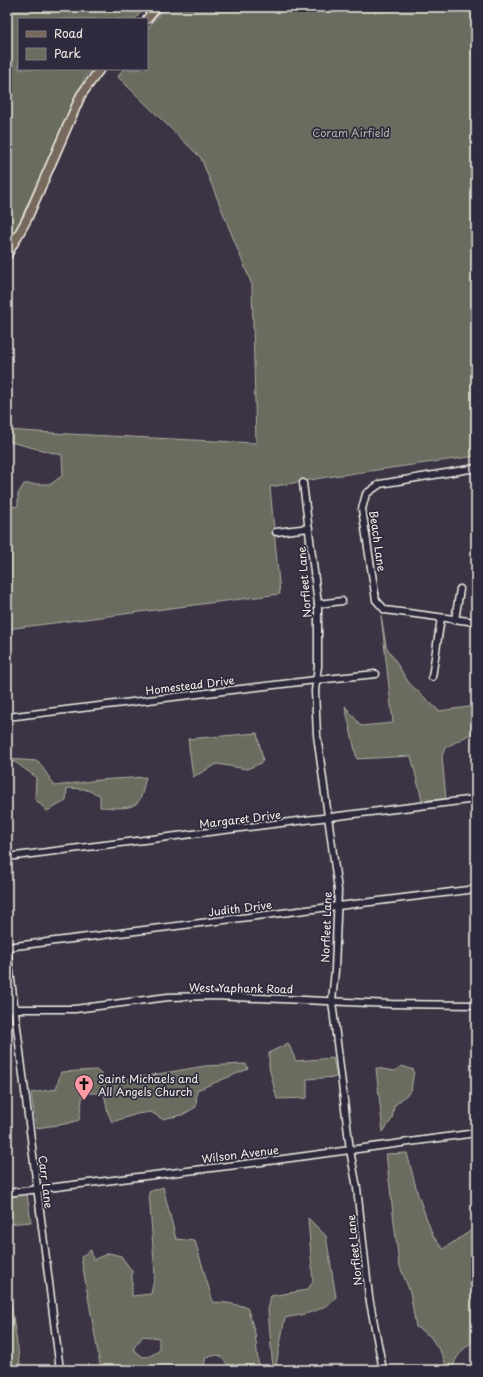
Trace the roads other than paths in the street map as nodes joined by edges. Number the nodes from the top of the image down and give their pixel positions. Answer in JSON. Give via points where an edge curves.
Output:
{"nodes":[{"id":1,"x":157,"y":7,"type":"edge"},
{"id":2,"x":148,"y":18,"type":"edge"},
{"id":3,"x":99,"y":70,"type":"edge"},
{"id":4,"x":7,"y":255,"type":"edge"},
{"id":5,"x":476,"y":468,"type":"edge"},
{"id":6,"x":304,"y":483,"type":"dead end"},
{"id":7,"x":309,"y":528,"type":"junction"},
{"id":8,"x":276,"y":532,"type":"dead end"},
{"id":9,"x":460,"y":589,"type":"dead end"},
{"id":10,"x":342,"y":601,"type":"dead end"},
{"id":11,"x":318,"y":604,"type":"junction"},
{"id":12,"x":441,"y":618,"type":"junction"},
{"id":13,"x":455,"y":620,"type":"junction"},
{"id":14,"x":476,"y":622,"type":"edge"},
{"id":15,"x":376,"y":674,"type":"dead end"},
{"id":16,"x":432,"y":677,"type":"dead end"},
{"id":17,"x":316,"y":680,"type":"junction"},
{"id":18,"x":7,"y":717,"type":"edge"},
{"id":19,"x":476,"y":799,"type":"edge"},
{"id":20,"x":329,"y":818,"type":"junction"},
{"id":21,"x":7,"y":857,"type":"edge"},
{"id":22,"x":476,"y":889,"type":"edge"},
{"id":23,"x":336,"y":906,"type":"junction"},
{"id":24,"x":7,"y":948,"type":"edge"},
{"id":25,"x":332,"y":1001,"type":"junction"},
{"id":26,"x":476,"y":1005,"type":"edge"},
{"id":27,"x":7,"y":1008,"type":"edge"},
{"id":28,"x":15,"y":1009,"type":"junction"},
{"id":29,"x":476,"y":1133,"type":"edge"},
{"id":30,"x":350,"y":1150,"type":"junction"},
{"id":31,"x":37,"y":1189,"type":"junction"},
{"id":32,"x":7,"y":1193,"type":"edge"},
{"id":33,"x":60,"y":1370,"type":"edge"},
{"id":34,"x":384,"y":1370,"type":"edge"}],
"edges":[{"from":1,"to":2,"type":"main road"},
{"from":3,"to":4,"type":"main road","via":[[81,95],[27,219]]},
{"from":5,"to":12,"type":"street","name":"Beach Lane","via":[[380,484],[366,494],[362,509],[376,600],[385,610]]},
{"from":6,"to":7,"type":"street","name":"Norfleet Lane"},
{"from":7,"to":8,"type":"street"},
{"from":7,"to":11,"type":"street","name":"Norfleet Lane"},
{"from":9,"to":13,"type":"street"},
{"from":10,"to":11,"type":"street"},
{"from":11,"to":17,"type":"street","name":"Norfleet Lane"},
{"from":12,"to":13,"type":"street","name":"Beach Lane"},
{"from":12,"to":16,"type":"street"},
{"from":13,"to":14,"type":"street","name":"Beach Lane"},
{"from":15,"to":17,"type":"street","name":"Homestead Drive"},
{"from":17,"to":18,"type":"street","name":"Homestead Drive"},
{"from":17,"to":20,"type":"street","name":"Norfleet Lane","via":[[317,735]]},
{"from":19,"to":20,"type":"street","name":"Margaret Drive"},
{"from":20,"to":21,"type":"street","name":"Margaret Drive"},
{"from":20,"to":23,"type":"street","name":"Norfleet Lane","via":[[338,890]]},
{"from":22,"to":23,"type":"street","name":"Judith Drive"},
{"from":23,"to":24,"type":"street","name":"Judith Drive"},
{"from":23,"to":25,"type":"street","name":"Norfleet Lane"},
{"from":24,"to":28,"type":"street","name":"Carr Lane"},
{"from":25,"to":26,"type":"street","name":"West Yaphank Road"},
{"from":25,"to":28,"type":"street","name":"West Yaphank Road","via":[[214,996],[168,997],[75,1009]]},
{"from":25,"to":30,"type":"street","name":"Norfleet Lane"},
{"from":27,"to":28,"type":"street","name":"West Yaphank Road"},
{"from":28,"to":31,"type":"street","name":"Carr Lane"},
{"from":29,"to":30,"type":"street","name":"Wilson Avenue"},
{"from":30,"to":31,"type":"street","name":"Wilson Avenue"},
{"from":30,"to":34,"type":"street","name":"Norfleet Lane","via":[[370,1297]]},
{"from":31,"to":32,"type":"street","name":"Wilson Avenue"},
{"from":31,"to":33,"type":"street","name":"Carr Lane"}]}
